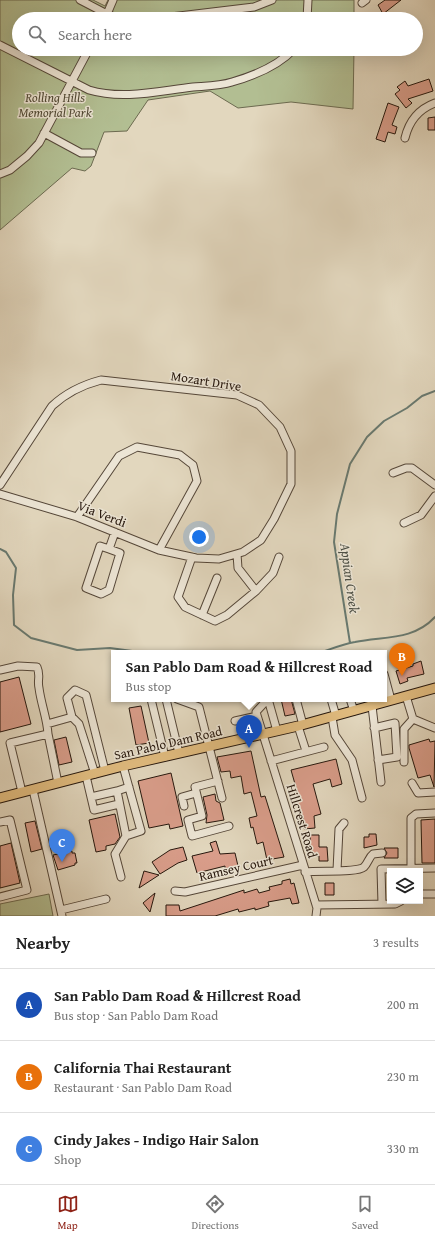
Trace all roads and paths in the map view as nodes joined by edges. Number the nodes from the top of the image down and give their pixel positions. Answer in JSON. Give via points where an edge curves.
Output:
{"nodes":[{"id":1,"x":80,"y":0,"type":"edge"},
{"id":2,"x":113,"y":0,"type":"edge"},
{"id":3,"x":272,"y":0,"type":"edge"},
{"id":4,"x":308,"y":0,"type":"edge"},
{"id":5,"x":100,"y":12,"type":"edge"},
{"id":6,"x":108,"y":12,"type":"edge"},
{"id":7,"x":212,"y":12,"type":"edge"},
{"id":8,"x":307,"y":12,"type":"edge"},
{"id":9,"x":0,"y":46,"type":"edge"},
{"id":10,"x":12,"y":52,"type":"edge"},
{"id":11,"x":20,"y":56,"type":"edge"},
{"id":12,"x":85,"y":56,"type":"edge"},
{"id":13,"x":287,"y":56,"type":"edge"},
{"id":14,"x":72,"y":82,"type":"junction"},
{"id":15,"x":435,"y":103,"type":"edge"},
{"id":16,"x":44,"y":133,"type":"junction"},
{"id":17,"x":405,"y":138,"type":"dead end"},
{"id":18,"x":92,"y":153,"type":"dead end"},
{"id":19,"x":0,"y":174,"type":"edge"},
{"id":20,"x":393,"y":473,"type":"dead end"},
{"id":21,"x":0,"y":485,"type":"edge"},
{"id":22,"x":435,"y":485,"type":"edge"},
{"id":23,"x":0,"y":494,"type":"edge"},
{"id":24,"x":435,"y":496,"type":"edge"},
{"id":25,"x":77,"y":516,"type":"junction"},
{"id":26,"x":404,"y":523,"type":"dead end"},
{"id":27,"x":115,"y":532,"type":"junction"},
{"id":28,"x":109,"y":549,"type":"junction"},
{"id":29,"x":159,"y":550,"type":"junction"},
{"id":30,"x":237,"y":554,"type":"junction"},
{"id":31,"x":279,"y":557,"type":"dead end"},
{"id":32,"x":194,"y":558,"type":"junction"},
{"id":33,"x":217,"y":578,"type":"dead end"},
{"id":34,"x":256,"y":591,"type":"junction"},
{"id":35,"x":202,"y":615,"type":"junction"},
{"id":36,"x":0,"y":670,"type":"edge"},
{"id":37,"x":387,"y":685,"type":"edge"},
{"id":38,"x":435,"y":688,"type":"edge"},
{"id":39,"x":406,"y":696,"type":"junction"},
{"id":40,"x":391,"y":700,"type":"junction"},
{"id":41,"x":387,"y":701,"type":"edge"},
{"id":42,"x":152,"y":702,"type":"edge"},
{"id":43,"x":167,"y":702,"type":"edge"},
{"id":44,"x":185,"y":702,"type":"edge"},
{"id":45,"x":265,"y":702,"type":"edge"},
{"id":46,"x":269,"y":702,"type":"edge"},
{"id":47,"x":296,"y":702,"type":"edge"},
{"id":48,"x":332,"y":702,"type":"edge"},
{"id":49,"x":351,"y":702,"type":"edge"},
{"id":50,"x":375,"y":703,"type":"edge"},
{"id":51,"x":354,"y":711,"type":"junction"},
{"id":52,"x":257,"y":716,"type":"junction"},
{"id":53,"x":72,"y":717,"type":"junction"},
{"id":54,"x":334,"y":717,"type":"junction"},
{"id":55,"x":413,"y":720,"type":"junction"},
{"id":56,"x":92,"y":721,"type":"junction"},
{"id":57,"x":235,"y":721,"type":"dead end"},
{"id":58,"x":47,"y":724,"type":"junction"},
{"id":59,"x":79,"y":724,"type":"junction"},
{"id":60,"x":300,"y":726,"type":"junction"},
{"id":61,"x":374,"y":728,"type":"junction"},
{"id":62,"x":435,"y":728,"type":"edge"},
{"id":63,"x":277,"y":731,"type":"junction"},
{"id":64,"x":48,"y":734,"type":"junction"},
{"id":65,"x":263,"y":734,"type":"junction"},
{"id":66,"x":209,"y":746,"type":"junction"},
{"id":67,"x":324,"y":747,"type":"dead end"},
{"id":68,"x":306,"y":751,"type":"junction"},
{"id":69,"x":179,"y":753,"type":"junction"},
{"id":70,"x":165,"y":756,"type":"junction"},
{"id":71,"x":378,"y":760,"type":"junction"},
{"id":72,"x":271,"y":761,"type":"junction"},
{"id":73,"x":404,"y":762,"type":"dead end"},
{"id":74,"x":124,"y":766,"type":"junction"},
{"id":75,"x":106,"y":771,"type":"junction"},
{"id":76,"x":90,"y":775,"type":"junction"},
{"id":77,"x":218,"y":781,"type":"junction"},
{"id":78,"x":381,"y":782,"type":"dead end"},
{"id":79,"x":58,"y":783,"type":"junction"},
{"id":80,"x":412,"y":783,"type":"dead end"},
{"id":81,"x":129,"y":787,"type":"junction"},
{"id":82,"x":33,"y":790,"type":"junction"},
{"id":83,"x":116,"y":791,"type":"junction"},
{"id":84,"x":22,"y":792,"type":"junction"},
{"id":85,"x":435,"y":792,"type":"edge"},
{"id":86,"x":196,"y":793,"type":"junction"},
{"id":87,"x":91,"y":797,"type":"junction"},
{"id":88,"x":0,"y":798,"type":"edge"},
{"id":89,"x":222,"y":798,"type":"dead end"},
{"id":90,"x":362,"y":798,"type":"dead end"},
{"id":91,"x":119,"y":804,"type":"junction"},
{"id":92,"x":184,"y":806,"type":"dead end"},
{"id":93,"x":435,"y":813,"type":"edge"},
{"id":94,"x":0,"y":822,"type":"edge"},
{"id":95,"x":344,"y":823,"type":"dead end"},
{"id":96,"x":229,"y":826,"type":"dead end"},
{"id":97,"x":126,"y":836,"type":"junction"},
{"id":98,"x":382,"y":853,"type":"dead end"},
{"id":99,"x":411,"y":868,"type":"edge"},
{"id":100,"x":423,"y":868,"type":"edge"},
{"id":101,"x":435,"y":868,"type":"edge"},
{"id":102,"x":304,"y":869,"type":"junction"},
{"id":103,"x":387,"y":869,"type":"edge"},
{"id":104,"x":338,"y":870,"type":"junction"},
{"id":105,"x":121,"y":877,"type":"dead end"},
{"id":106,"x":175,"y":891,"type":"dead end"},
{"id":107,"x":423,"y":894,"type":"edge"},
{"id":108,"x":435,"y":894,"type":"edge"},
{"id":109,"x":0,"y":897,"type":"edge"},
{"id":110,"x":106,"y":899,"type":"dead end"},
{"id":111,"x":382,"y":904,"type":"junction"},
{"id":112,"x":387,"y":904,"type":"edge"},
{"id":113,"x":316,"y":905,"type":"junction"},
{"id":114,"x":61,"y":913,"type":"edge"},
{"id":115,"x":316,"y":916,"type":"edge"}],
"edges":[{"from":1,"to":5,"type":"street"},
{"from":2,"to":6,"type":"street"},
{"from":3,"to":7,"type":"street","via":[[254,7]]},
{"from":4,"to":8,"type":"street"},
{"from":9,"to":10,"type":"street"},
{"from":11,"to":14,"type":"street"},
{"from":12,"to":14,"type":"street"},
{"from":13,"to":14,"type":"street","via":[[265,69],[231,82],[125,95],[105,94]]},
{"from":14,"to":16,"type":"street"},
{"from":15,"to":17,"type":"street","via":[[420,111],[407,130]]},
{"from":16,"to":18,"type":"street","via":[[81,153]]},
{"from":16,"to":19,"type":"street","via":[[27,156],[10,170]]},
{"from":20,"to":22,"type":"street","via":[[412,468]]},
{"from":21,"to":30,"type":"street","name":"Mozart Drive","via":[[52,406],[82,385],[101,380],[127,381],[238,395],[259,405],[280,427],[291,451],[291,477],[274,519],[261,540]]},
{"from":23,"to":25,"type":"street","name":"Via Verdi"},
{"from":24,"to":26,"type":"street","via":[[421,515]]},
{"from":25,"to":27,"type":"street","name":"Via Verdi"},
{"from":25,"to":29,"type":"street","via":[[120,456],[137,447],[180,455],[194,465],[197,481]]},
{"from":27,"to":28,"type":"street"},
{"from":27,"to":29,"type":"street","name":"Via Verdi"},
{"from":28,"to":28,"type":"street","via":[[100,546],[86,588],[101,594],[108,590],[120,553]]},
{"from":29,"to":32,"type":"street","name":"Via Verdi"},
{"from":30,"to":32,"type":"street","name":"Mozart Drive","via":[[219,559]]},
{"from":30,"to":34,"type":"street","via":[[238,568]]},
{"from":31,"to":34,"type":"street","via":[[274,573]]},
{"from":32,"to":35,"type":"street","via":[[178,597],[185,607]]},
{"from":33,"to":35,"type":"street"},
{"from":34,"to":35,"type":"street","via":[[227,615],[215,621]]},
{"from":36,"to":58,"type":"street","via":[[18,666],[37,666],[40,675],[38,686]]},
{"from":37,"to":40,"type":"street"},
{"from":38,"to":39,"type":"main road","name":"San Pablo Dam Road"},
{"from":39,"to":40,"type":"main road","name":"San Pablo Dam Road"},
{"from":39,"to":55,"type":"street"},
{"from":40,"to":41,"type":"main road","name":"San Pablo Dam Road"},
{"from":42,"to":70,"type":"street"},
{"from":43,"to":69,"type":"street"},
{"from":44,"to":66,"type":"street","via":[[199,707]]},
{"from":45,"to":52,"type":"street","via":[[256,712]]},
{"from":46,"to":63,"type":"street"},
{"from":47,"to":60,"type":"street"},
{"from":48,"to":54,"type":"street"},
{"from":49,"to":51,"type":"street"},
{"from":50,"to":51,"type":"main road","name":"San Pablo Dam Road"},
{"from":50,"to":61,"type":"street"},
{"from":51,"to":54,"type":"main road","name":"San Pablo Dam Road"},
{"from":52,"to":57,"type":"street"},
{"from":52,"to":65,"type":"street","name":"Hillcrest Road"},
{"from":53,"to":56,"type":"street","via":[[67,698],[75,690],[86,695]]},
{"from":53,"to":58,"type":"street"},
{"from":53,"to":59,"type":"street"},
{"from":54,"to":60,"type":"main road","name":"San Pablo Dam Road"},
{"from":54,"to":90,"type":"street","via":[[335,735],[352,760]]},
{"from":55,"to":62,"type":"street"},
{"from":55,"to":73,"type":"street","via":[[404,729]]},
{"from":56,"to":59,"type":"street"},
{"from":56,"to":75,"type":"street"},
{"from":58,"to":64,"type":"street"},
{"from":59,"to":76,"type":"street"},
{"from":60,"to":63,"type":"main road","name":"San Pablo Dam Road"},
{"from":60,"to":68,"type":"street"},
{"from":61,"to":71,"type":"street"},
{"from":61,"to":71,"type":"street","via":[[395,723],[397,758]]},
{"from":63,"to":65,"type":"main road","name":"San Pablo Dam Road"},
{"from":64,"to":79,"type":"street"},
{"from":64,"to":84,"type":"street","via":[[10,743]]},
{"from":65,"to":66,"type":"main road","name":"San Pablo Dam Road"},
{"from":65,"to":72,"type":"street","name":"Hillcrest Road"},
{"from":66,"to":69,"type":"main road","name":"San Pablo Dam Road"},
{"from":66,"to":77,"type":"street"},
{"from":67,"to":68,"type":"street"},
{"from":68,"to":72,"type":"street"},
{"from":69,"to":70,"type":"main road","name":"San Pablo Dam Road"},
{"from":70,"to":74,"type":"main road","name":"San Pablo Dam Road"},
{"from":71,"to":78,"type":"street"},
{"from":72,"to":102,"type":"street","name":"Hillcrest Road"},
{"from":74,"to":75,"type":"main road","name":"San Pablo Dam Road"},
{"from":74,"to":81,"type":"street"},
{"from":75,"to":76,"type":"main road","name":"San Pablo Dam Road"},
{"from":76,"to":79,"type":"main road","name":"San Pablo Dam Road"},
{"from":76,"to":87,"type":"street"},
{"from":77,"to":86,"type":"street","via":[[195,787]]},
{"from":77,"to":89,"type":"street"},
{"from":79,"to":82,"type":"main road","name":"San Pablo Dam Road"},
{"from":80,"to":85,"type":"street","via":[[418,793]]},
{"from":81,"to":83,"type":"street"},
{"from":81,"to":97,"type":"street","via":[[141,832]]},
{"from":82,"to":84,"type":"main road","name":"San Pablo Dam Road"},
{"from":82,"to":114,"type":"street"},
{"from":83,"to":87,"type":"street"},
{"from":83,"to":91,"type":"street"},
{"from":84,"to":88,"type":"main road","name":"San Pablo Dam Road"},
{"from":86,"to":92,"type":"street","via":[[182,797]]},
{"from":86,"to":96,"type":"street","via":[[202,816],[188,820],[192,836]]},
{"from":87,"to":91,"type":"street","via":[[94,810]]},
{"from":91,"to":97,"type":"street"},
{"from":93,"to":99,"type":"street","via":[[416,814],[411,818]]},
{"from":94,"to":109,"type":"street","via":[[10,820],[27,890]]},
{"from":95,"to":104,"type":"street","via":[[339,829]]},
{"from":97,"to":105,"type":"street","via":[[114,854]]},
{"from":98,"to":104,"type":"street","name":"Ramsey Court","via":[[373,854],[365,866],[358,870]]},
{"from":100,"to":101,"type":"street"},
{"from":102,"to":104,"type":"street","name":"Ramsey Court"},
{"from":102,"to":106,"type":"street","name":"Ramsey Court","via":[[185,892]]},
{"from":102,"to":113,"type":"street","name":"Hillcrest Road"},
{"from":103,"to":111,"type":"street","via":[[381,869]]},
{"from":107,"to":108,"type":"street"},
{"from":110,"to":114,"type":"street"},
{"from":111,"to":112,"type":"street"},
{"from":111,"to":113,"type":"street"},
{"from":113,"to":115,"type":"street","name":"Hillcrest Road"}]}
